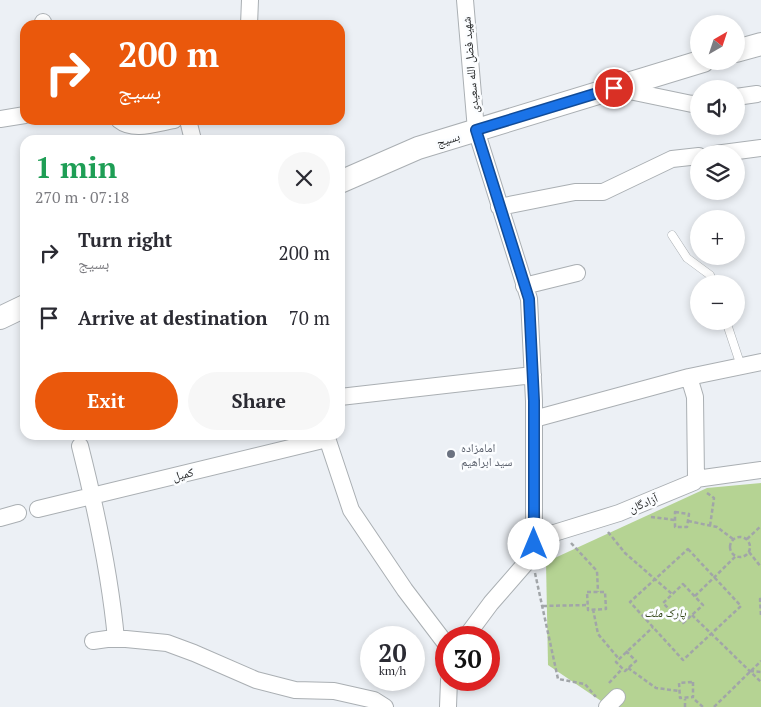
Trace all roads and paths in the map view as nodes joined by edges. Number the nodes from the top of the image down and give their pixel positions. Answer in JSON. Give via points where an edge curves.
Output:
{"nodes":[{"id":1,"x":250,"y":0,"type":"edge"},
{"id":2,"x":465,"y":0,"type":"edge"},
{"id":3,"x":249,"y":20,"type":"edge"},
{"id":4,"x":761,"y":44,"type":"edge"},
{"id":5,"x":745,"y":48,"type":"edge"},
{"id":6,"x":690,"y":65,"type":"edge"},
{"id":7,"x":614,"y":88,"type":"junction"},
{"id":8,"x":745,"y":97,"type":"edge"},
{"id":9,"x":760,"y":98,"type":"edge"},
{"id":10,"x":690,"y":104,"type":"edge"},
{"id":11,"x":20,"y":116,"type":"edge"},
{"id":12,"x":0,"y":119,"type":"edge"},
{"id":13,"x":125,"y":125,"type":"edge"},
{"id":14,"x":159,"y":125,"type":"edge"},
{"id":15,"x":476,"y":130,"type":"junction"},
{"id":16,"x":135,"y":133,"type":"edge"},
{"id":17,"x":761,"y":148,"type":"edge"},
{"id":18,"x":745,"y":150,"type":"edge"},
{"id":19,"x":690,"y":157,"type":"edge"},
{"id":20,"x":345,"y":180,"type":"edge"},
{"id":21,"x":499,"y":207,"type":"junction"},
{"id":22,"x":672,"y":235,"type":"dead end"},
{"id":23,"x":578,"y":273,"type":"dead end"},
{"id":24,"x":710,"y":275,"type":"edge"},
{"id":25,"x":524,"y":286,"type":"junction"},
{"id":26,"x":20,"y":308,"type":"edge"},
{"id":27,"x":0,"y":318,"type":"edge"},
{"id":28,"x":729,"y":330,"type":"edge"},
{"id":29,"x":761,"y":362,"type":"edge"},
{"id":30,"x":741,"y":366,"type":"junction"},
{"id":31,"x":533,"y":374,"type":"junction"},
{"id":32,"x":689,"y":377,"type":"junction"},
{"id":33,"x":345,"y":396,"type":"edge"},
{"id":34,"x":534,"y":419,"type":"junction"},
{"id":35,"x":315,"y":440,"type":"edge"},
{"id":36,"x":328,"y":440,"type":"edge"},
{"id":37,"x":80,"y":446,"type":"dead end"},
{"id":38,"x":761,"y":470,"type":"edge"},
{"id":39,"x":695,"y":480,"type":"junction"},
{"id":40,"x":93,"y":496,"type":"junction"},
{"id":41,"x":38,"y":509,"type":"dead end"},
{"id":42,"x":18,"y":513,"type":"dead end"},
{"id":43,"x":0,"y":518,"type":"edge"},
{"id":44,"x":597,"y":520,"type":"junction"},
{"id":45,"x":688,"y":521,"type":"junction"},
{"id":46,"x":710,"y":526,"type":"junction"},
{"id":47,"x":761,"y":526,"type":"edge"},
{"id":48,"x":560,"y":531,"type":"junction"},
{"id":49,"x":734,"y":539,"type":"junction"},
{"id":50,"x":747,"y":539,"type":"junction"},
{"id":51,"x":534,"y":544,"type":"junction"},
{"id":52,"x":748,"y":552,"type":"junction"},
{"id":53,"x":736,"y":556,"type":"junction"},
{"id":54,"x":525,"y":564,"type":"junction"},
{"id":55,"x":761,"y":567,"type":"edge"},
{"id":56,"x":714,"y":577,"type":"junction"},
{"id":57,"x":655,"y":580,"type":"junction"},
{"id":58,"x":598,"y":592,"type":"junction"},
{"id":59,"x":672,"y":595,"type":"junction"},
{"id":60,"x":695,"y":596,"type":"junction"},
{"id":61,"x":761,"y":599,"type":"edge"},
{"id":62,"x":588,"y":605,"type":"junction"},
{"id":63,"x":543,"y":606,"type":"junction"},
{"id":64,"x":593,"y":609,"type":"junction"},
{"id":65,"x":692,"y":615,"type":"junction"},
{"id":66,"x":761,"y":616,"type":"edge"},
{"id":67,"x":474,"y":626,"type":"edge"},
{"id":68,"x":653,"y":627,"type":"junction"},
{"id":69,"x":435,"y":630,"type":"edge"},
{"id":70,"x":712,"y":633,"type":"junction"},
{"id":71,"x":116,"y":639,"type":"junction"},
{"id":72,"x":92,"y":641,"type":"dead end"},
{"id":73,"x":626,"y":651,"type":"junction"},
{"id":74,"x":619,"y":659,"type":"junction"},
{"id":75,"x":761,"y":661,"type":"edge"},
{"id":76,"x":628,"y":668,"type":"junction"},
{"id":77,"x":623,"y":669,"type":"junction"},
{"id":78,"x":750,"y":671,"type":"junction"},
{"id":79,"x":761,"y":672,"type":"edge"},
{"id":80,"x":761,"y":682,"type":"edge"},
{"id":81,"x":449,"y":691,"type":"edge"},
{"id":82,"x":680,"y":691,"type":"junction"},
{"id":83,"x":611,"y":696,"type":"edge"},
{"id":84,"x":685,"y":698,"type":"junction"},
{"id":85,"x":695,"y":700,"type":"dead end"},
{"id":86,"x":385,"y":707,"type":"edge"},
{"id":87,"x":448,"y":707,"type":"edge"},
{"id":88,"x":685,"y":707,"type":"edge"},
{"id":89,"x":703,"y":707,"type":"edge"},
{"id":90,"x":714,"y":707,"type":"edge"}],
"edges":[{"from":1,"to":3,"type":"street"},
{"from":2,"to":15,"type":"street","name":"شهید فضل الله سعیدی"},
{"from":4,"to":5,"type":"street"},
{"from":6,"to":7,"type":"street","name":"بسیج"},
{"from":7,"to":10,"type":"street"},
{"from":7,"to":15,"type":"street","name":"بسیج"},
{"from":8,"to":9,"type":"street"},
{"from":11,"to":12,"type":"street"},
{"from":13,"to":16,"type":"street"},
{"from":14,"to":16,"type":"street"},
{"from":15,"to":20,"type":"street","name":"بسیج","via":[[418,148]]},
{"from":15,"to":21,"type":"street","name":"شهید فضل الله سعیدی"},
{"from":17,"to":18,"type":"street"},
{"from":19,"to":21,"type":"street","via":[[672,159],[603,192],[576,192]]},
{"from":21,"to":25,"type":"street","name":"شهید فضل الله سعیدی"},
{"from":22,"to":24,"type":"lane","via":[[687,258]]},
{"from":23,"to":25,"type":"street"},
{"from":25,"to":31,"type":"street","name":"شهید فضل الله سعیدی","via":[[529,299]]},
{"from":26,"to":27,"type":"street"},
{"from":28,"to":30,"type":"lane"},
{"from":29,"to":30,"type":"street"},
{"from":30,"to":32,"type":"street"},
{"from":31,"to":33,"type":"street"},
{"from":31,"to":34,"type":"street","name":"شهید فضل الله سعیدی"},
{"from":32,"to":34,"type":"street"},
{"from":32,"to":39,"type":"street","via":[[695,397]]},
{"from":34,"to":51,"type":"street","name":"شهید فضل الله سعیدی"},
{"from":35,"to":40,"type":"street","name":"کمیل"},
{"from":36,"to":69,"type":"street","via":[[351,510]]},
{"from":37,"to":40,"type":"street"},
{"from":38,"to":39,"type":"street","name":"آزادگان"},
{"from":39,"to":44,"type":"street","name":"آزادگان"},
{"from":39,"to":46,"type":"path","via":[[714,498]]},
{"from":40,"to":41,"type":"street","name":"کمیل"},
{"from":40,"to":71,"type":"street","via":[[113,604]]},
{"from":42,"to":43,"type":"street"},
{"from":44,"to":48,"type":"street","name":"آزادگان"},
{"from":44,"to":57,"type":"path"},
{"from":45,"to":45,"type":"path","via":[[689,514],[676,512],[675,527],[687,527]]},
{"from":45,"to":46,"type":"path"},
{"from":46,"to":49,"type":"path"},
{"from":47,"to":50,"type":"path"},
{"from":48,"to":51,"type":"street","name":"آزادگان"},
{"from":48,"to":58,"type":"path","via":[[597,571]]},
{"from":49,"to":50,"type":"path"},
{"from":49,"to":53,"type":"path","via":[[730,545]]},
{"from":50,"to":52,"type":"path","via":[[750,545]]},
{"from":51,"to":54,"type":"street"},
{"from":52,"to":53,"type":"path"},
{"from":52,"to":55,"type":"path"},
{"from":53,"to":56,"type":"path"},
{"from":54,"to":63,"type":"path","via":[[537,574]]},
{"from":54,"to":67,"type":"street"},
{"from":56,"to":57,"type":"path","via":[[688,549]]},
{"from":56,"to":60,"type":"path"},
{"from":56,"to":70,"type":"path","via":[[741,606]]},
{"from":57,"to":59,"type":"path"},
{"from":57,"to":68,"type":"path","via":[[630,602]]},
{"from":58,"to":62,"type":"path","via":[[587,592]]},
{"from":58,"to":64,"type":"path","via":[[605,592],[606,609]]},
{"from":59,"to":60,"type":"path","via":[[683,584]]},
{"from":59,"to":65,"type":"path","via":[[663,603],[683,623]]},
{"from":60,"to":65,"type":"path","via":[[703,605]]},
{"from":61,"to":66,"type":"path"},
{"from":62,"to":63,"type":"path"},
{"from":62,"to":64,"type":"path","via":[[588,610]]},
{"from":63,"to":83,"type":"path","via":[[558,679],[585,684],[594,696]]},
{"from":64,"to":74,"type":"path","via":[[598,634]]},
{"from":65,"to":70,"type":"path"},
{"from":68,"to":70,"type":"path","via":[[683,660]]},
{"from":68,"to":73,"type":"path"},
{"from":70,"to":78,"type":"path"},
{"from":71,"to":72,"type":"street"},
{"from":71,"to":86,"type":"street","via":[[167,643],[256,680],[295,690],[334,691],[374,700]]},
{"from":73,"to":74,"type":"path"},
{"from":73,"to":76,"type":"path","via":[[636,660]]},
{"from":74,"to":77,"type":"path","via":[[616,662]]},
{"from":75,"to":78,"type":"path"},
{"from":76,"to":77,"type":"path"},
{"from":76,"to":82,"type":"path","via":[[656,688]]},
{"from":77,"to":83,"type":"path"},
{"from":78,"to":79,"type":"path"},
{"from":78,"to":80,"type":"path"},
{"from":78,"to":90,"type":"path"},
{"from":81,"to":87,"type":"street"},
{"from":82,"to":84,"type":"path","via":[[680,698]]},
{"from":82,"to":84,"type":"path","via":[[679,682],[693,682],[693,697]]},
{"from":84,"to":88,"type":"path"},
{"from":85,"to":89,"type":"path"}]}
